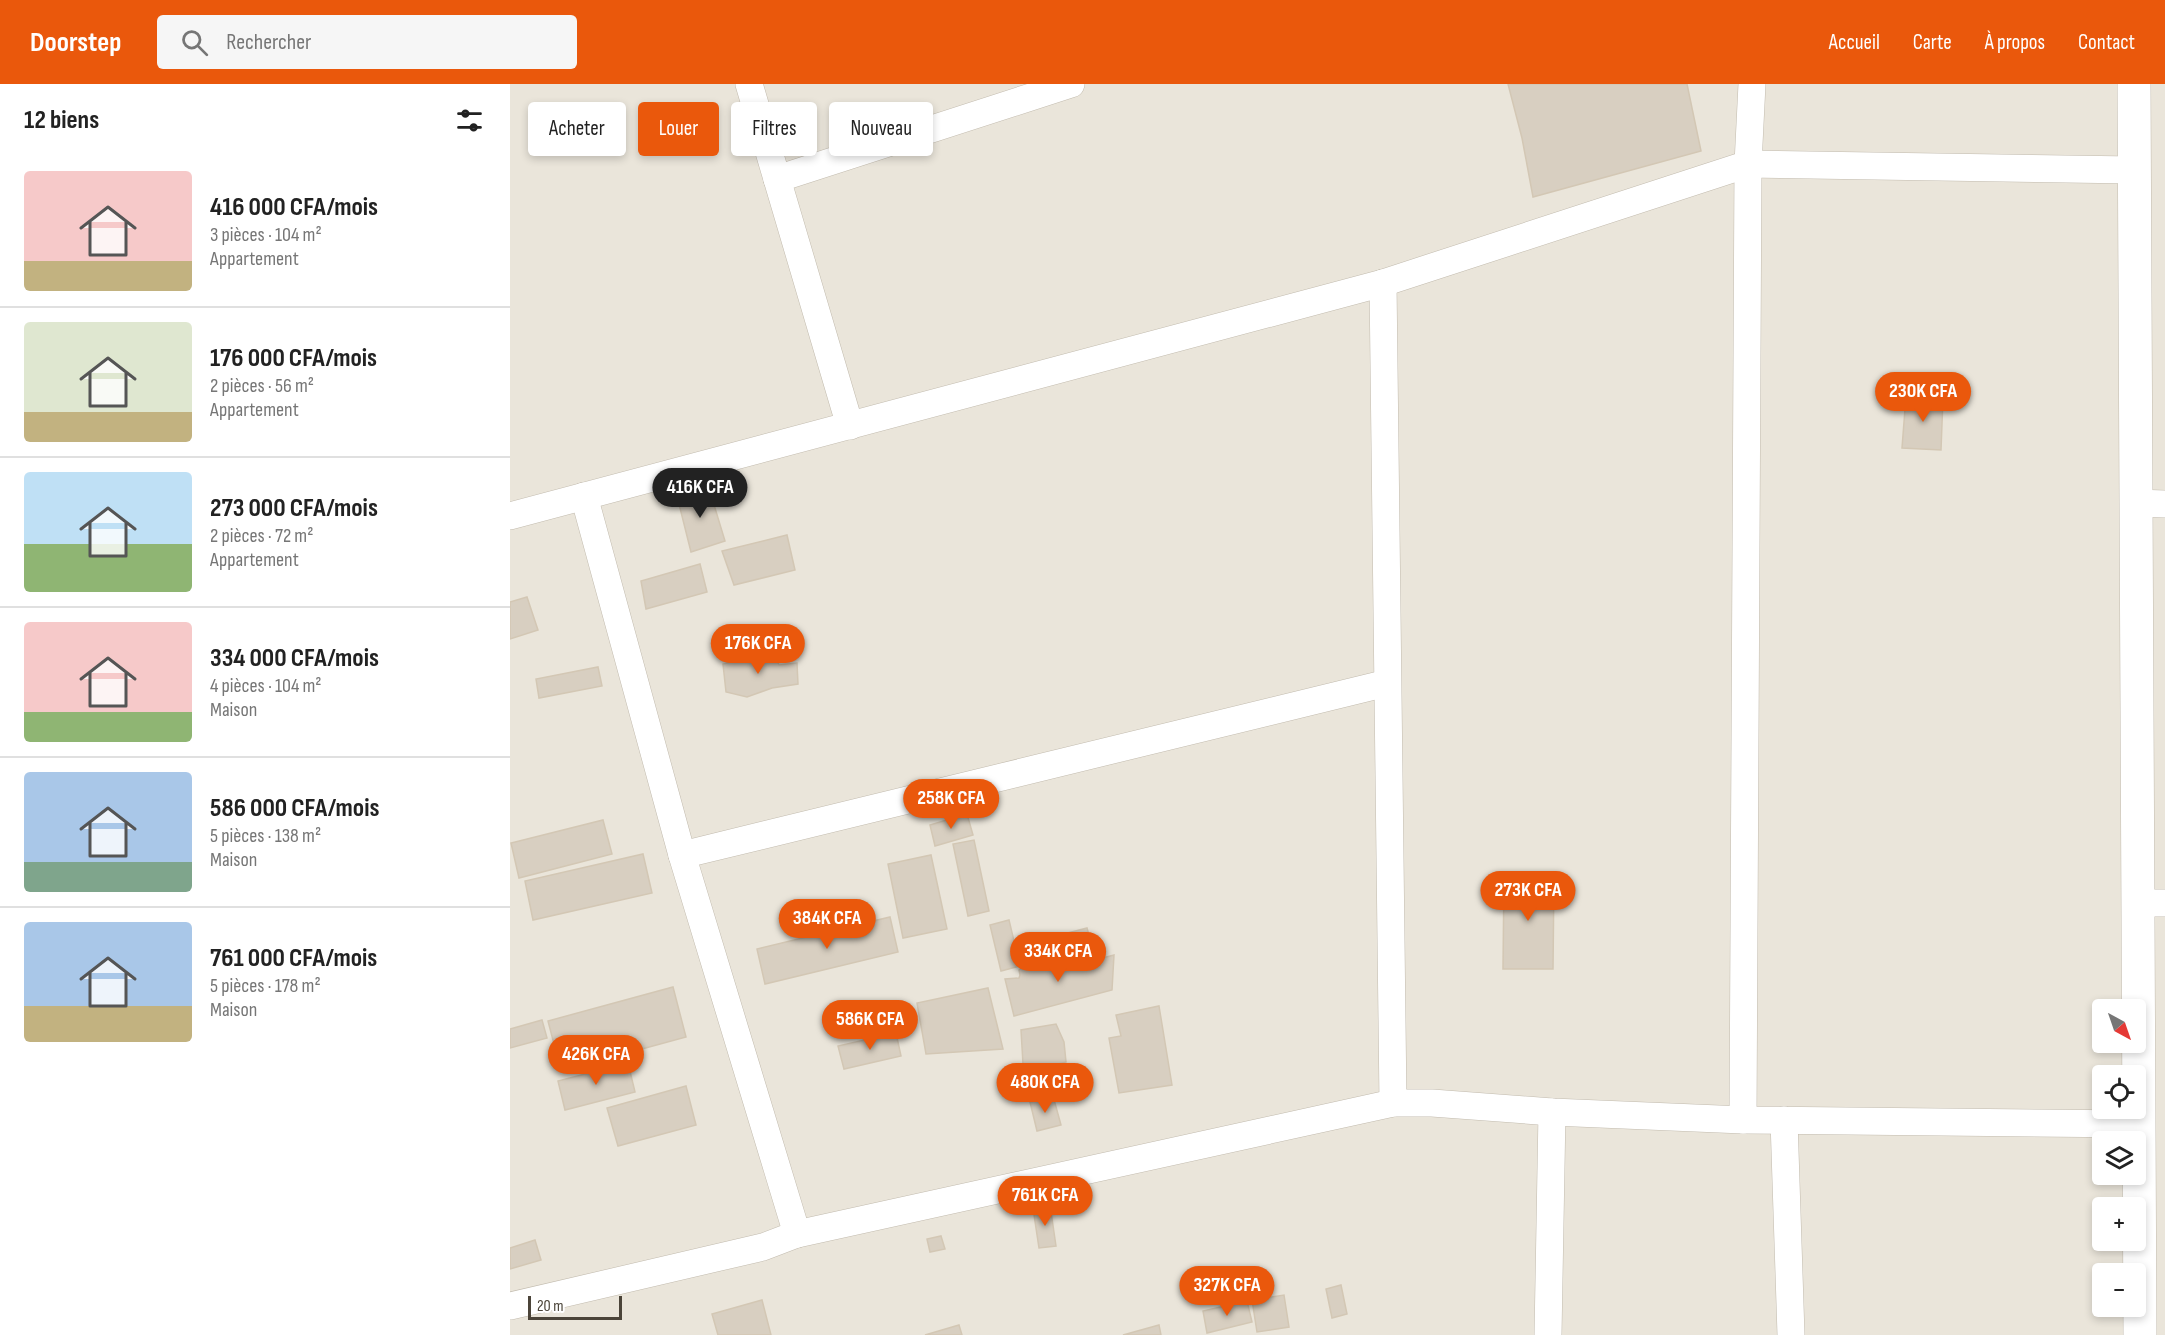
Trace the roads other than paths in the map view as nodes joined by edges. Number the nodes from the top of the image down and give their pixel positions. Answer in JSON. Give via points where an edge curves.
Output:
{"nodes":[{"id":1,"x":749,"y":84,"type":"edge"},
{"id":2,"x":1071,"y":84,"type":"edge"},
{"id":3,"x":1752,"y":84,"type":"edge"},
{"id":4,"x":2134,"y":84,"type":"edge"},
{"id":5,"x":1748,"y":164,"type":"junction"},
{"id":6,"x":2133,"y":170,"type":"junction"},
{"id":7,"x":777,"y":179,"type":"junction"},
{"id":8,"x":1383,"y":283,"type":"junction"},
{"id":9,"x":850,"y":426,"type":"junction"},
{"id":10,"x":584,"y":496,"type":"junction"},
{"id":11,"x":2150,"y":503,"type":"edge"},
{"id":12,"x":510,"y":516,"type":"edge"},
{"id":13,"x":1387,"y":683,"type":"junction"},
{"id":14,"x":682,"y":855,"type":"junction"},
{"id":15,"x":2151,"y":903,"type":"edge"},
{"id":16,"x":1393,"y":1103,"type":"junction"},
{"id":17,"x":1552,"y":1112,"type":"junction"},
{"id":18,"x":1743,"y":1120,"type":"junction"},
{"id":19,"x":1784,"y":1120,"type":"junction"},
{"id":20,"x":2139,"y":1124,"type":"junction"},
{"id":21,"x":796,"y":1234,"type":"junction"},
{"id":22,"x":510,"y":1306,"type":"edge"},
{"id":23,"x":1548,"y":1335,"type":"edge"},
{"id":24,"x":1791,"y":1335,"type":"edge"},
{"id":25,"x":2140,"y":1335,"type":"edge"}],
"edges":[{"from":1,"to":7,"type":"street"},
{"from":2,"to":7,"type":"street"},
{"from":3,"to":5,"type":"street"},
{"from":4,"to":6,"type":"street"},
{"from":5,"to":6,"type":"street"},
{"from":5,"to":8,"type":"street"},
{"from":5,"to":18,"type":"street"},
{"from":6,"to":11,"type":"street"},
{"from":7,"to":9,"type":"street"},
{"from":8,"to":9,"type":"street"},
{"from":8,"to":13,"type":"street"},
{"from":9,"to":10,"type":"street"},
{"from":10,"to":12,"type":"street"},
{"from":10,"to":14,"type":"street"},
{"from":11,"to":15,"type":"street"},
{"from":13,"to":14,"type":"street"},
{"from":13,"to":16,"type":"street"},
{"from":14,"to":21,"type":"street"},
{"from":15,"to":20,"type":"street"},
{"from":16,"to":17,"type":"street"},
{"from":16,"to":21,"type":"street"},
{"from":17,"to":18,"type":"street"},
{"from":17,"to":23,"type":"street"},
{"from":18,"to":19,"type":"street"},
{"from":19,"to":20,"type":"street"},
{"from":19,"to":24,"type":"street"},
{"from":20,"to":25,"type":"street"},
{"from":21,"to":22,"type":"street","via":[[763,1246]]}]}
